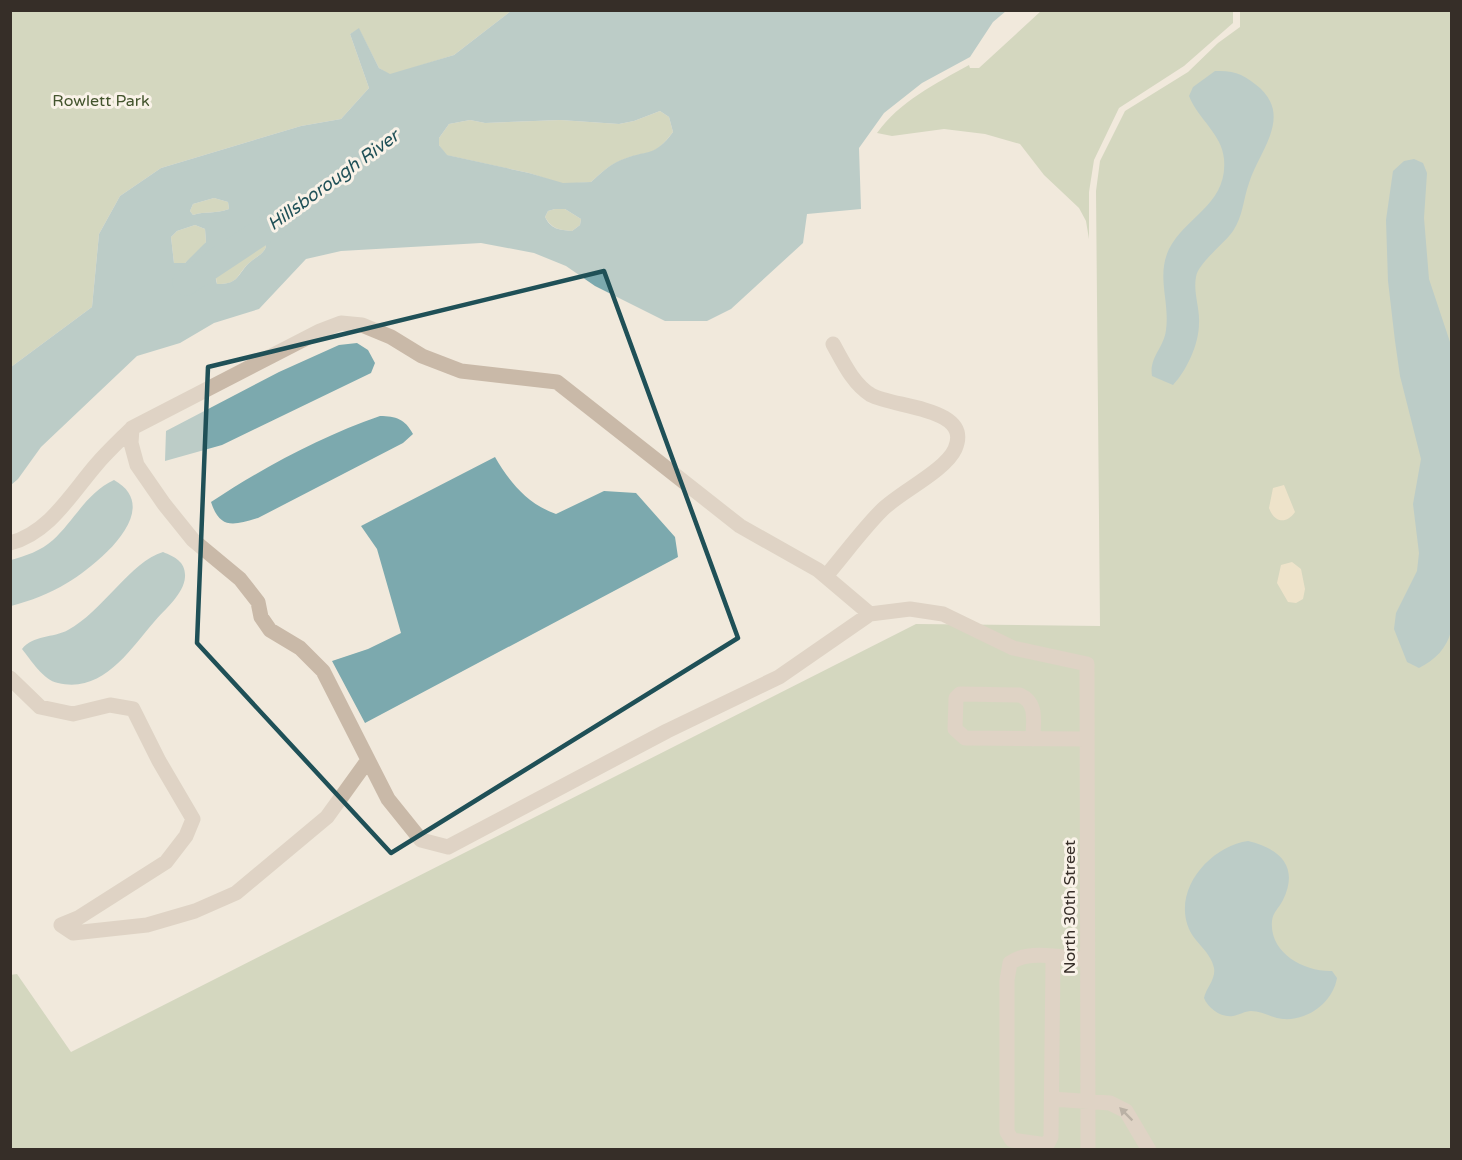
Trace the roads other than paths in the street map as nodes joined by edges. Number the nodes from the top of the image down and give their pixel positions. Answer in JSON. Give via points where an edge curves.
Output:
{"nodes":[{"id":1,"x":833,"y":344,"type":"dead end"},
{"id":2,"x":132,"y":428,"type":"junction"},
{"id":3,"x":10,"y":543,"type":"edge"},
{"id":4,"x":826,"y":576,"type":"junction"},
{"id":5,"x":870,"y":614,"type":"junction"},
{"id":6,"x":10,"y":678,"type":"edge"},
{"id":7,"x":1033,"y":738,"type":"junction"},
{"id":8,"x":1087,"y":739,"type":"junction"},
{"id":9,"x":368,"y":760,"type":"junction"},
{"id":10,"x":1053,"y":958,"type":"junction"},
{"id":11,"x":1087,"y":960,"type":"junction"},
{"id":12,"x":1052,"y":1099,"type":"junction"},
{"id":13,"x":1087,"y":1099,"type":"junction"},
{"id":14,"x":1010,"y":1145,"type":"edge"},
{"id":15,"x":1088,"y":1149,"type":"edge"},
{"id":16,"x":1149,"y":1149,"type":"edge"}],
"edges":[{"from":1,"to":4,"type":"street","via":[[858,384],[870,394],[894,405],[939,413],[952,423],[958,437],[953,453],[883,509]]},
{"from":2,"to":3,"type":"street","via":[[98,461],[45,525],[27,538]]},
{"from":2,"to":4,"type":"street","via":[[320,331],[341,323],[362,325],[461,371],[557,382],[740,526]]},
{"from":2,"to":9,"type":"street","via":[[137,465],[164,504],[193,540],[240,579],[258,602],[261,617],[270,630],[300,648],[323,671]]},
{"from":4,"to":5,"type":"street"},
{"from":5,"to":8,"type":"street","name":"North 30th Street","via":[[910,609],[943,614],[1014,648],[1087,664]]},
{"from":5,"to":9,"type":"street","via":[[779,677],[667,731],[448,847],[421,840],[388,799]]},
{"from":6,"to":9,"type":"street","via":[[40,707],[73,714],[110,705],[133,709],[193,819],[186,836],[166,862],[61,925],[73,933],[147,925],[236,893],[327,817]]},
{"from":7,"to":7,"type":"street","via":[[960,736],[955,729],[956,698],[960,694],[1020,695],[1029,699],[1033,707]]},
{"from":7,"to":8,"type":"street"},
{"from":8,"to":11,"type":"street","name":"North 30th Street"},
{"from":10,"to":11,"type":"street"},
{"from":10,"to":12,"type":"street"},
{"from":10,"to":14,"type":"street","via":[[1016,958],[1010,963]]},
{"from":11,"to":13,"type":"street","name":"North 30th Street"},
{"from":12,"to":13,"type":"street"},
{"from":12,"to":14,"type":"street","via":[[1051,1137],[1047,1145]]},
{"from":13,"to":15,"type":"street","name":"North 30th Street"},
{"from":16,"to":13,"type":"street","one_way":true,"via":[[1126,1111],[1110,1102]]}]}
